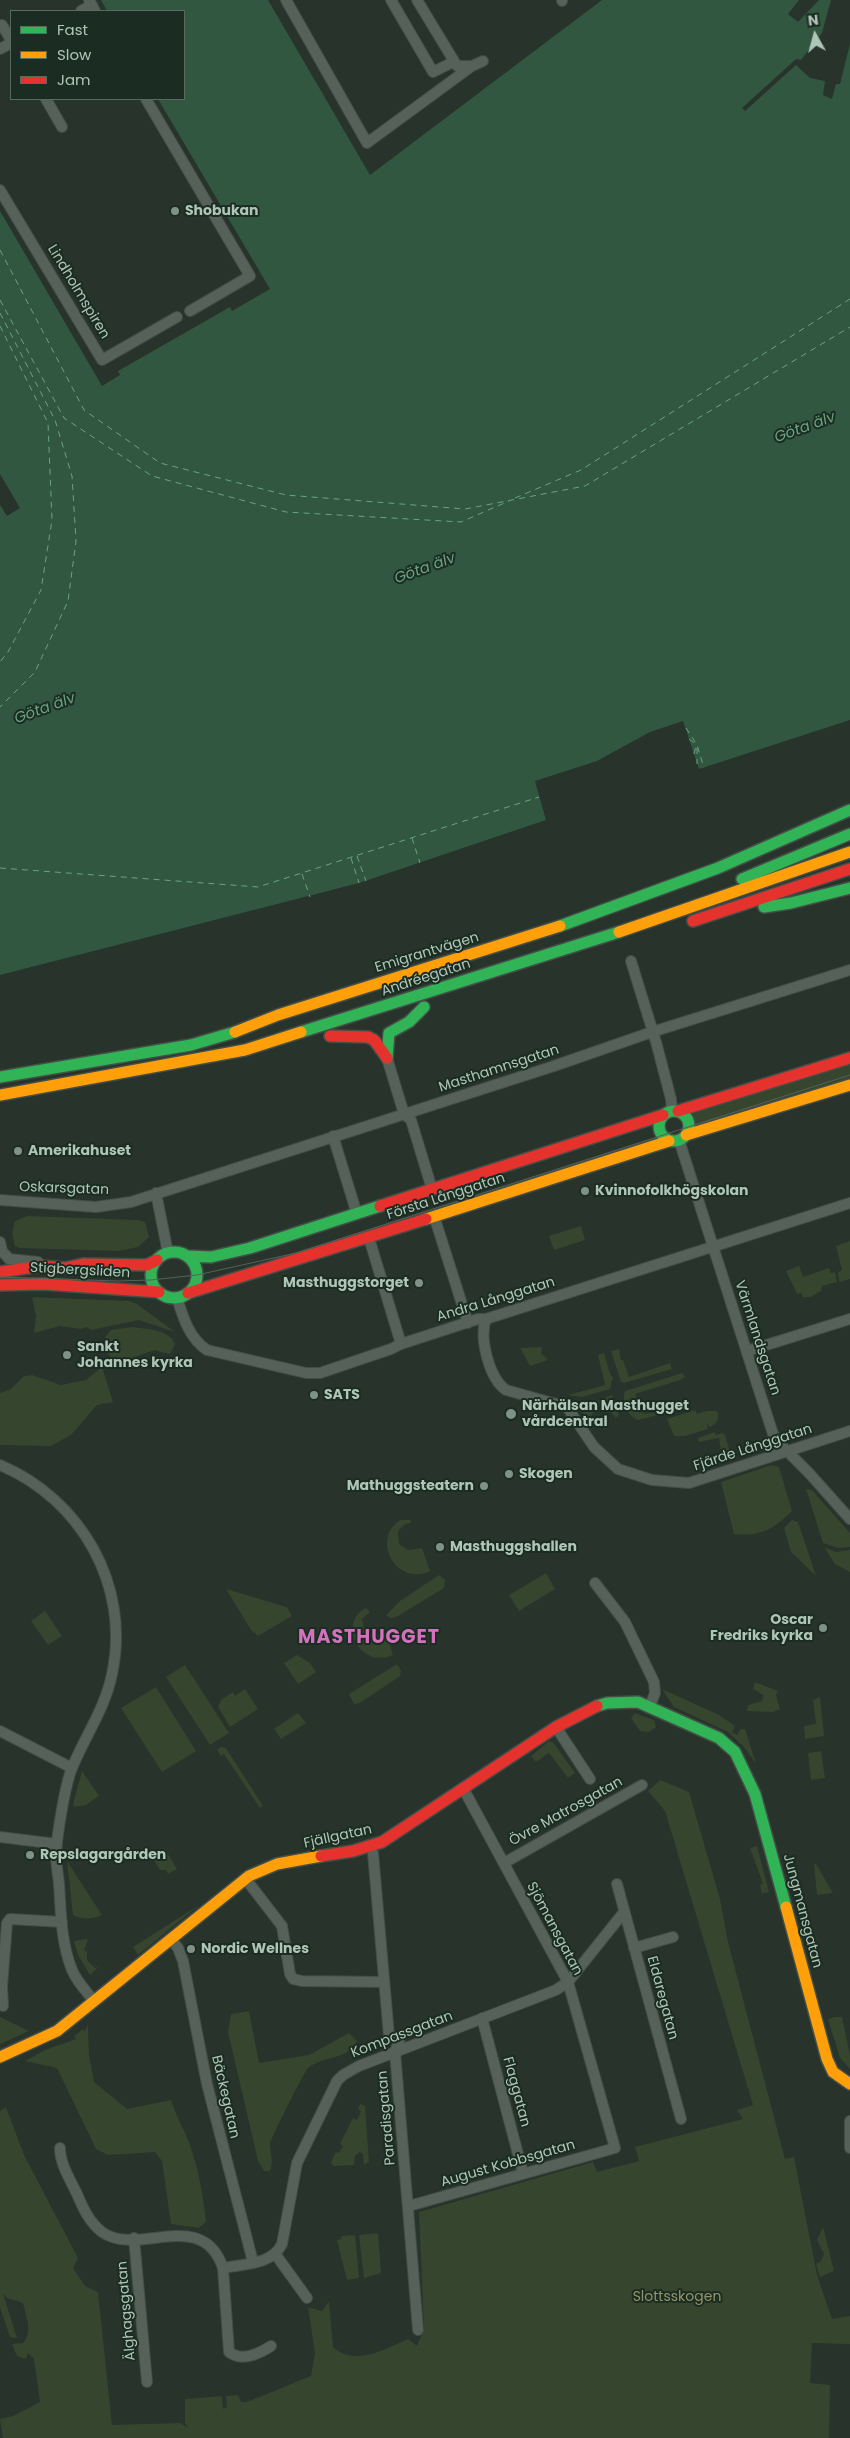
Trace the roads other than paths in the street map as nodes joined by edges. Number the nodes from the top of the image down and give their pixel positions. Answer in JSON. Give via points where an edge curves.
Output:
{"nodes":[{"id":1,"x":286,"y":0,"type":"edge"},
{"id":2,"x":391,"y":0,"type":"edge"},
{"id":3,"x":417,"y":0,"type":"edge"},
{"id":4,"x":2,"y":25,"type":"dead end"},
{"id":5,"x":10,"y":40,"type":"edge"},
{"id":6,"x":483,"y":61,"type":"dead end"},
{"id":7,"x":472,"y":66,"type":"junction"},
{"id":8,"x":456,"y":70,"type":"junction"},
{"id":9,"x":47,"y":100,"type":"edge"},
{"id":10,"x":147,"y":100,"type":"edge"},
{"id":11,"x":62,"y":127,"type":"dead end"},
{"id":12,"x":0,"y":190,"type":"edge"},
{"id":13,"x":190,"y":311,"type":"dead end"},
{"id":14,"x":178,"y":317,"type":"dead end"},
{"id":15,"x":850,"y":810,"type":"edge"},
{"id":16,"x":850,"y":834,"type":"edge"},
{"id":17,"x":850,"y":852,"type":"edge"},
{"id":18,"x":850,"y":869,"type":"edge"},
{"id":19,"x":850,"y":888,"type":"edge"},
{"id":20,"x":735,"y":908,"type":"junction"},
{"id":21,"x":677,"y":914,"type":"junction"},
{"id":22,"x":681,"y":925,"type":"dead end"},
{"id":23,"x":631,"y":961,"type":"dead end"},
{"id":24,"x":850,"y":970,"type":"edge"},
{"id":25,"x":396,"y":1016,"type":"dead end"},
{"id":26,"x":368,"y":1025,"type":"dead end"},
{"id":27,"x":652,"y":1032,"type":"junction"},
{"id":28,"x":387,"y":1058,"type":"junction"},
{"id":29,"x":850,"y":1058,"type":"edge"},
{"id":30,"x":0,"y":1078,"type":"edge"},
{"id":31,"x":850,"y":1085,"type":"edge"},
{"id":32,"x":0,"y":1095,"type":"edge"},
{"id":33,"x":671,"y":1112,"type":"junction"},
{"id":34,"x":404,"y":1114,"type":"junction"},
{"id":35,"x":333,"y":1136,"type":"junction"},
{"id":36,"x":678,"y":1139,"type":"junction"},
{"id":37,"x":432,"y":1189,"type":"junction"},
{"id":38,"x":156,"y":1193,"type":"junction"},
{"id":39,"x":850,"y":1203,"type":"edge"},
{"id":40,"x":0,"y":1204,"type":"edge"},
{"id":41,"x":357,"y":1214,"type":"junction"},
{"id":42,"x":434,"y":1216,"type":"junction"},
{"id":43,"x":368,"y":1238,"type":"junction"},
{"id":44,"x":0,"y":1242,"type":"edge"},
{"id":45,"x":712,"y":1246,"type":"junction"},
{"id":46,"x":168,"y":1253,"type":"junction"},
{"id":47,"x":186,"y":1256,"type":"junction"},
{"id":48,"x":157,"y":1260,"type":"junction"},
{"id":49,"x":83,"y":1264,"type":"junction"},
{"id":50,"x":0,"y":1272,"type":"edge"},
{"id":51,"x":0,"y":1285,"type":"edge"},
{"id":52,"x":159,"y":1292,"type":"junction"},
{"id":53,"x":183,"y":1295,"type":"junction"},
{"id":54,"x":486,"y":1319,"type":"junction"},
{"id":55,"x":850,"y":1319,"type":"edge"},
{"id":56,"x":468,"y":1322,"type":"junction"},
{"id":57,"x":401,"y":1344,"type":"junction"},
{"id":58,"x":747,"y":1351,"type":"junction"},
{"id":59,"x":850,"y":1431,"type":"edge"},
{"id":60,"x":786,"y":1451,"type":"junction"},
{"id":61,"x":0,"y":1465,"type":"edge"},
{"id":62,"x":850,"y":1519,"type":"edge"},
{"id":63,"x":595,"y":1583,"type":"dead end"},
{"id":64,"x":650,"y":1706,"type":"junction"},
{"id":65,"x":556,"y":1728,"type":"junction"},
{"id":66,"x":0,"y":1731,"type":"edge"},
{"id":67,"x":725,"y":1743,"type":"joint"},
{"id":68,"x":72,"y":1768,"type":"junction"},
{"id":69,"x":590,"y":1779,"type":"dead end"},
{"id":70,"x":642,"y":1785,"type":"dead end"},
{"id":71,"x":463,"y":1788,"type":"junction"},
{"id":72,"x":0,"y":1837,"type":"edge"},
{"id":73,"x":57,"y":1844,"type":"junction"},
{"id":74,"x":373,"y":1854,"type":"dead end"},
{"id":75,"x":504,"y":1863,"type":"junction"},
{"id":76,"x":245,"y":1878,"type":"junction"},
{"id":77,"x":616,"y":1884,"type":"dead end"},
{"id":78,"x":624,"y":1912,"type":"junction"},
{"id":79,"x":5,"y":1918,"type":"edge"},
{"id":80,"x":62,"y":1922,"type":"junction"},
{"id":81,"x":171,"y":1938,"type":"junction"},
{"id":82,"x":673,"y":1938,"type":"dead end"},
{"id":83,"x":634,"y":1948,"type":"junction"},
{"id":84,"x":384,"y":1982,"type":"junction"},
{"id":85,"x":568,"y":1982,"type":"junction"},
{"id":86,"x":94,"y":2001,"type":"junction"},
{"id":87,"x":4,"y":2006,"type":"dead end"},
{"id":88,"x":482,"y":2018,"type":"junction"},
{"id":89,"x":395,"y":2052,"type":"junction"},
{"id":90,"x":0,"y":2057,"type":"edge"},
{"id":91,"x":850,"y":2084,"type":"edge"},
{"id":92,"x":681,"y":2119,"type":"dead end"},
{"id":93,"x":850,"y":2121,"type":"edge"},
{"id":94,"x":60,"y":2148,"type":"dead end"},
{"id":95,"x":614,"y":2148,"type":"joint"},
{"id":96,"x":850,"y":2148,"type":"edge"},
{"id":97,"x":523,"y":2173,"type":"junction"},
{"id":98,"x":409,"y":2206,"type":"junction"},
{"id":99,"x":134,"y":2238,"type":"junction"},
{"id":100,"x":276,"y":2255,"type":"junction"},
{"id":101,"x":253,"y":2262,"type":"junction"},
{"id":102,"x":223,"y":2268,"type":"junction"},
{"id":103,"x":307,"y":2298,"type":"dead end"},
{"id":104,"x":418,"y":2330,"type":"dead end"},
{"id":105,"x":271,"y":2346,"type":"dead end"},
{"id":106,"x":147,"y":2382,"type":"dead end"}],
"edges":[{"from":1,"to":8,"type":"street","via":[[367,143]]},
{"from":2,"to":8,"type":"street","via":[[433,72]]},
{"from":3,"to":8,"type":"street"},
{"from":4,"to":5,"type":"street"},
{"from":6,"to":7,"type":"street"},
{"from":7,"to":8,"type":"street"},
{"from":7,"to":8,"type":"street"},
{"from":9,"to":11,"type":"street"},
{"from":10,"to":13,"type":"street","via":[[250,276]]},
{"from":12,"to":14,"type":"street","name":"Lindholmspiren","via":[[102,360]]},
{"from":15,"to":30,"type":"main road","name":"Emigrantvägen","via":[[719,867],[608,908],[278,1015],[246,1029],[191,1045]]},
{"from":16,"to":21,"type":"main road","via":[[778,862],[718,890]]},
{"from":17,"to":21,"type":"main road","name":"Andréegatan"},
{"from":18,"to":20,"type":"main road"},
{"from":19,"to":20,"type":"main road","via":[[791,903]]},
{"from":20,"to":22,"type":"main road"},
{"from":21,"to":32,"type":"main road","name":"Andréegatan","via":[[246,1050]]},
{"from":23,"to":27,"type":"street"},
{"from":24,"to":27,"type":"street","name":"Masthamnsgatan"},
{"from":25,"to":28,"type":"main road","name":"Andréegatan","via":[[428,1006],[389,1033]]},
{"from":26,"to":28,"type":"main road","via":[[326,1038],[368,1037]]},
{"from":27,"to":33,"type":"street","via":[[671,1099]]},
{"from":27,"to":34,"type":"street","name":"Masthamnsgatan"},
{"from":28,"to":34,"type":"street"},
{"from":29,"to":33,"type":"main road","name":"Första Långgatan"},
{"from":31,"to":36,"type":"main road","name":"Första Långgatan"},
{"from":33,"to":36,"type":"main road","via":[[684,1115],[689,1123]]},
{"from":33,"to":36,"type":"main road","via":[[659,1122],[659,1130],[662,1136]]},
{"from":33,"to":37,"type":"main road","name":"Första Långgatan"},
{"from":34,"to":35,"type":"street","name":"Masthamnsgatan"},
{"from":34,"to":37,"type":"street","via":[[411,1120]]},
{"from":35,"to":38,"type":"street","name":"Masthamnsgatan"},
{"from":35,"to":41,"type":"street"},
{"from":36,"to":42,"type":"main road","name":"Första Långgatan"},
{"from":36,"to":45,"type":"street","name":"Värmlandsgatan"},
{"from":37,"to":41,"type":"main road","name":"Första Långgatan"},
{"from":38,"to":40,"type":"street","name":"Oskarsgatan","via":[[121,1204],[96,1207]]},
{"from":38,"to":46,"type":"street"},
{"from":39,"to":45,"type":"street","name":"Andra Långgatan"},
{"from":41,"to":47,"type":"main road","name":"Första Långgatan","via":[[250,1248],[211,1257]]},
{"from":42,"to":43,"type":"main road","name":"Första Långgatan"},
{"from":42,"to":56,"type":"street"},
{"from":43,"to":53,"type":"main road","name":"Första Långgatan"},
{"from":43,"to":57,"type":"street"},
{"from":44,"to":49,"type":"street","name":"Stigbergsliden","via":[[8,1259]]},
{"from":45,"to":54,"type":"street","name":"Andra Långgatan"},
{"from":45,"to":58,"type":"street","name":"Värmlandsgatan"},
{"from":46,"to":47,"type":"main road"},
{"from":46,"to":48,"type":"main road","name":"Stigbergsliden"},
{"from":47,"to":53,"type":"main road","via":[[194,1264],[197,1275],[193,1288]]},
{"from":48,"to":49,"type":"main road","name":"Stigbergsliden","via":[[147,1265]]},
{"from":48,"to":52,"type":"main road","via":[[151,1275]]},
{"from":49,"to":50,"type":"main road","name":"Stigbergsliden"},
{"from":51,"to":52,"type":"main road","name":"Stigbergsliden","via":[[44,1284]]},
{"from":52,"to":53,"type":"main road","name":"Stigbergsliden","via":[[167,1297]]},
{"from":53,"to":57,"type":"street","name":"Andra Långgatan","via":[[182,1315],[197,1342],[207,1350],[306,1373],[320,1373]]},
{"from":54,"to":56,"type":"street","name":"Andra Långgatan"},
{"from":54,"to":60,"type":"street","name":"Fjärde Långgatan","via":[[482,1336],[500,1386],[567,1408],[601,1456],[627,1474],[670,1483],[689,1483]]},
{"from":55,"to":58,"type":"street"},
{"from":56,"to":57,"type":"street","name":"Andra Långgatan"},
{"from":58,"to":60,"type":"street","name":"Värmlandsgatan","via":[[773,1434]]},
{"from":59,"to":60,"type":"street","name":"Fjärde Långgatan"},
{"from":60,"to":62,"type":"street","name":"Värmlandsgatan"},
{"from":61,"to":68,"type":"street","via":[[42,1487],[71,1516],[97,1556],[111,1597],[116,1633],[112,1674],[99,1716]]},
{"from":63,"to":64,"type":"street","via":[[625,1622],[654,1682],[655,1693]]},
{"from":64,"to":65,"type":"main road","name":"Fjällgatan","via":[[627,1701],[602,1704]]},
{"from":64,"to":67,"type":"main road","name":"Fjällgatan"},
{"from":65,"to":69,"type":"street"},
{"from":65,"to":71,"type":"main road","name":"Fjällgatan"},
{"from":66,"to":68,"type":"street"},
{"from":67,"to":91,"type":"main road","name":"Jungmansgatan","via":[[735,1752],[750,1777],[829,2065],[833,2072]]},
{"from":68,"to":73,"type":"street"},
{"from":70,"to":75,"type":"street","name":"Övre Matrosgatan"},
{"from":71,"to":75,"type":"street","name":"Sjömansgatan"},
{"from":71,"to":76,"type":"main road","name":"Fjällgatan","via":[[398,1834],[375,1845],[276,1864]]},
{"from":72,"to":73,"type":"street"},
{"from":73,"to":80,"type":"street"},
{"from":74,"to":84,"type":"street","name":"Paradisgatan"},
{"from":75,"to":85,"type":"street","name":"Sjömansgatan"},
{"from":76,"to":81,"type":"main road","name":"Fjällgatan"},
{"from":76,"to":84,"type":"street","via":[[282,1926],[293,1979]]},
{"from":77,"to":78,"type":"street","name":"Eldaregatan"},
{"from":78,"to":83,"type":"street","name":"Eldaregatan"},
{"from":78,"to":85,"type":"street","name":"Kompassgatan"},
{"from":79,"to":80,"type":"street"},
{"from":79,"to":87,"type":"street"},
{"from":80,"to":86,"type":"street","via":[[72,1970]]},
{"from":81,"to":86,"type":"main road","name":"Fjällgatan"},
{"from":81,"to":101,"type":"street","name":"Bäckegatan","via":[[183,1961],[207,2084]]},
{"from":82,"to":83,"type":"street"},
{"from":83,"to":92,"type":"street","name":"Eldaregatan"},
{"from":84,"to":89,"type":"street","name":"Paradisgatan","via":[[389,2036],[400,2038]]},
{"from":85,"to":88,"type":"street","name":"Kompassgatan","via":[[556,1990]]},
{"from":85,"to":95,"type":"street","name":"Sjömansgatan"},
{"from":86,"to":90,"type":"main road","name":"Fjällgatan","via":[[57,2031]]},
{"from":88,"to":89,"type":"street","name":"Kompassgatan"},
{"from":88,"to":97,"type":"street","name":"Flaggatan"},
{"from":89,"to":98,"type":"street","name":"Paradisgatan"},
{"from":89,"to":100,"type":"street","name":"Kompassgatan","via":[[351,2069],[337,2081],[296,2163],[282,2244]]},
{"from":93,"to":96,"type":"street"},
{"from":94,"to":99,"type":"street","via":[[60,2159],[94,2225],[108,2236]]},
{"from":95,"to":97,"type":"street","name":"August Kobbsgatan"},
{"from":97,"to":98,"type":"street","name":"August Kobbsgatan"},
{"from":98,"to":104,"type":"street","name":"Paradisgatan"},
{"from":99,"to":102,"type":"street","via":[[189,2236],[209,2247]]},
{"from":99,"to":106,"type":"street","name":"Älghagsgatan"},
{"from":100,"to":101,"type":"street"},
{"from":100,"to":103,"type":"street"},
{"from":101,"to":102,"type":"street"},
{"from":102,"to":105,"type":"street","via":[[229,2352],[247,2356]]}]}
